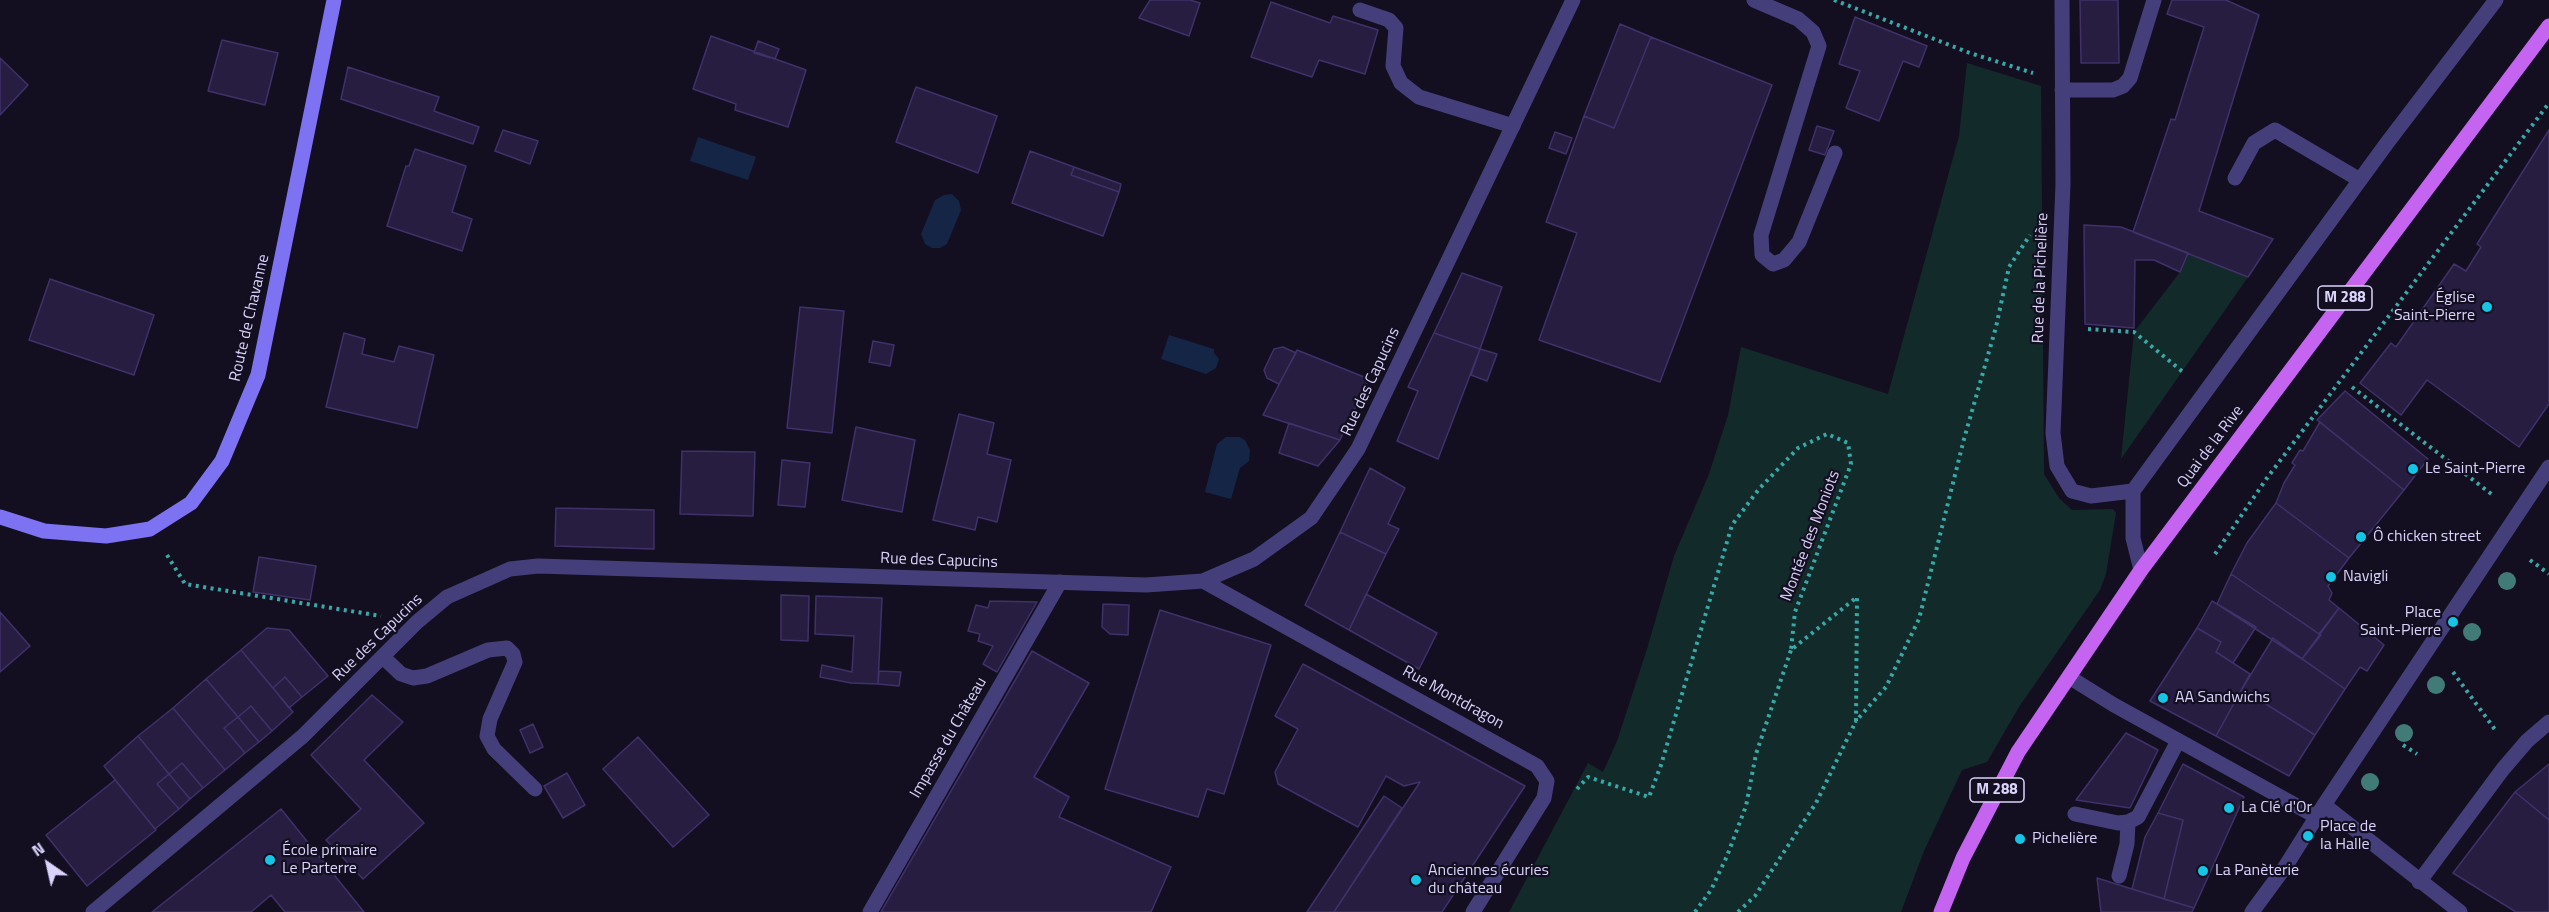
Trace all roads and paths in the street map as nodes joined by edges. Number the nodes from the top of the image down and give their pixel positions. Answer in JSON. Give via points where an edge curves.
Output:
{"nodes":[{"id":1,"x":334,"y":0,"type":"edge"},
{"id":2,"x":1573,"y":0,"type":"edge"},
{"id":3,"x":1754,"y":0,"type":"edge"},
{"id":4,"x":1834,"y":0,"type":"edge"},
{"id":5,"x":2062,"y":0,"type":"edge"},
{"id":6,"x":2154,"y":0,"type":"edge"},
{"id":7,"x":2496,"y":0,"type":"edge"},
{"id":8,"x":1360,"y":10,"type":"dead end"},
{"id":9,"x":2549,"y":26,"type":"edge"},
{"id":10,"x":2035,"y":74,"type":"dead end"},
{"id":11,"x":2061,"y":90,"type":"junction"},
{"id":12,"x":2549,"y":103,"type":"edge"},
{"id":13,"x":1513,"y":126,"type":"junction"},
{"id":14,"x":1835,"y":153,"type":"dead end"},
{"id":15,"x":2235,"y":178,"type":"dead end"},
{"id":16,"x":2360,"y":180,"type":"junction"},
{"id":17,"x":2033,"y":230,"type":"dead end"},
{"id":18,"x":2084,"y":329,"type":"dead end"},
{"id":19,"x":2191,"y":378,"type":"dead end"},
{"id":20,"x":2352,"y":387,"type":"dead end"},
{"id":21,"x":2549,"y":467,"type":"edge"},
{"id":22,"x":2133,"y":491,"type":"junction"},
{"id":23,"x":2494,"y":496,"type":"dead end"},
{"id":24,"x":0,"y":517,"type":"edge"},
{"id":25,"x":150,"y":529,"type":"junction"},
{"id":26,"x":2215,"y":554,"type":"dead end"},
{"id":27,"x":2530,"y":560,"type":"dead end"},
{"id":28,"x":2141,"y":570,"type":"junction"},
{"id":29,"x":2549,"y":574,"type":"edge"},
{"id":30,"x":1203,"y":581,"type":"junction"},
{"id":31,"x":1060,"y":582,"type":"junction"},
{"id":32,"x":417,"y":622,"type":"junction"},
{"id":33,"x":1791,"y":650,"type":"junction"},
{"id":34,"x":382,"y":657,"type":"junction"},
{"id":35,"x":2453,"y":672,"type":"dead end"},
{"id":36,"x":2069,"y":677,"type":"junction"},
{"id":37,"x":1856,"y":721,"type":"junction"},
{"id":38,"x":2549,"y":722,"type":"edge"},
{"id":39,"x":2178,"y":741,"type":"junction"},
{"id":40,"x":2403,"y":745,"type":"dead end"},
{"id":41,"x":2416,"y":754,"type":"dead end"},
{"id":42,"x":2514,"y":756,"type":"junction"},
{"id":43,"x":535,"y":789,"type":"dead end"},
{"id":44,"x":1576,"y":791,"type":"dead end"},
{"id":45,"x":2320,"y":811,"type":"junction"},
{"id":46,"x":2074,"y":814,"type":"dead end"},
{"id":47,"x":2128,"y":822,"type":"junction"},
{"id":48,"x":2119,"y":876,"type":"dead end"},
{"id":49,"x":2419,"y":882,"type":"junction"},
{"id":50,"x":93,"y":912,"type":"edge"},
{"id":51,"x":870,"y":912,"type":"edge"},
{"id":52,"x":1473,"y":912,"type":"edge"},
{"id":53,"x":1695,"y":912,"type":"edge"},
{"id":54,"x":1738,"y":912,"type":"edge"},
{"id":55,"x":1941,"y":912,"type":"edge"},
{"id":56,"x":2252,"y":912,"type":"edge"},
{"id":57,"x":2460,"y":912,"type":"edge"}],
"edges":[{"from":1,"to":25,"type":"main road","name":"Route de Chavanne","via":[[258,375],[222,461],[191,503]]},
{"from":2,"to":13,"type":"street","name":"Rue des Capucins"},
{"from":3,"to":14,"type":"street","via":[[1798,19],[1814,32],[1818,46],[1761,235],[1762,255],[1773,264],[1784,260],[1798,242]]},
{"from":4,"to":10,"type":"path"},
{"from":5,"to":11,"type":"street","name":"Rue de la Pichelière"},
{"from":6,"to":11,"type":"street","via":[[2130,78],[2123,86],[2113,90]]},
{"from":7,"to":16,"type":"street"},
{"from":8,"to":13,"type":"street","via":[[1389,20],[1396,28],[1393,66],[1401,83],[1419,97]]},
{"from":9,"to":28,"type":"main road","name":"Quai de la Rive","number":"M 288"},
{"from":11,"to":22,"type":"street","name":"Rue de la Pichelière","via":[[2062,184],[2053,433],[2057,466],[2072,490],[2091,496]]},
{"from":12,"to":26,"type":"path","via":[[2267,477]]},
{"from":13,"to":30,"type":"street","name":"Rue des Capucins","via":[[1358,449],[1311,518],[1254,559]]},
{"from":15,"to":16,"type":"street","via":[[2254,143],[2275,130]]},
{"from":16,"to":22,"type":"street"},
{"from":17,"to":37,"type":"path","via":[[2009,267],[1919,619],[1886,687]]},
{"from":18,"to":19,"type":"path","via":[[2134,333]]},
{"from":20,"to":23,"type":"path"},
{"from":21,"to":45,"type":"street"},
{"from":22,"to":28,"type":"street","via":[[2133,538]]},
{"from":24,"to":25,"type":"main road","name":"Route de Chavanne","via":[[44,531],[106,536]]},
{"from":25,"to":32,"type":"path","via":[[185,584]]},
{"from":27,"to":29,"type":"path"},
{"from":28,"to":36,"type":"main road","name":"Quai de la Rive","number":"M 288"},
{"from":30,"to":31,"type":"street","name":"Rue des Capucins","via":[[1146,585]]},
{"from":30,"to":52,"type":"street","name":"Rue Montdragon","via":[[1537,766],[1547,781],[1544,798]]},
{"from":31,"to":32,"type":"street","name":"Rue des Capucins","via":[[538,566],[510,569],[447,597]]},
{"from":31,"to":51,"type":"street","name":"Impasse du Château"},
{"from":32,"to":34,"type":"street","name":"Rue des Capucins"},
{"from":33,"to":37,"type":"path","via":[[1857,597]]},
{"from":33,"to":44,"type":"path","name":"Montée des Moniots","via":[[1795,612],[1851,464],[1848,443],[1827,434],[1798,448],[1732,525],[1649,797],[1587,777]]},
{"from":33,"to":53,"type":"path","via":[[1756,754],[1746,806],[1711,890]]},
{"from":34,"to":43,"type":"street","via":[[401,674],[413,678],[427,676],[488,650],[507,648],[515,662],[490,719],[487,736],[494,749]]},
{"from":34,"to":50,"type":"street","name":"Rue des Capucins","via":[[303,736]]},
{"from":35,"to":42,"type":"path"},
{"from":36,"to":39,"type":"street"},
{"from":36,"to":55,"type":"main road","name":"Quai de la Rive","number":"M 288","via":[[2018,752],[1972,840]]},
{"from":37,"to":54,"type":"path","via":[[1816,804],[1755,896]]},
{"from":38,"to":42,"type":"street"},
{"from":39,"to":45,"type":"street"},
{"from":39,"to":47,"type":"street","via":[[2144,810]]},
{"from":40,"to":41,"type":"path"},
{"from":42,"to":49,"type":"street"},
{"from":45,"to":49,"type":"street"},
{"from":45,"to":56,"type":"street"},
{"from":46,"to":47,"type":"street"},
{"from":47,"to":48,"type":"street"},
{"from":49,"to":57,"type":"street"}]}
